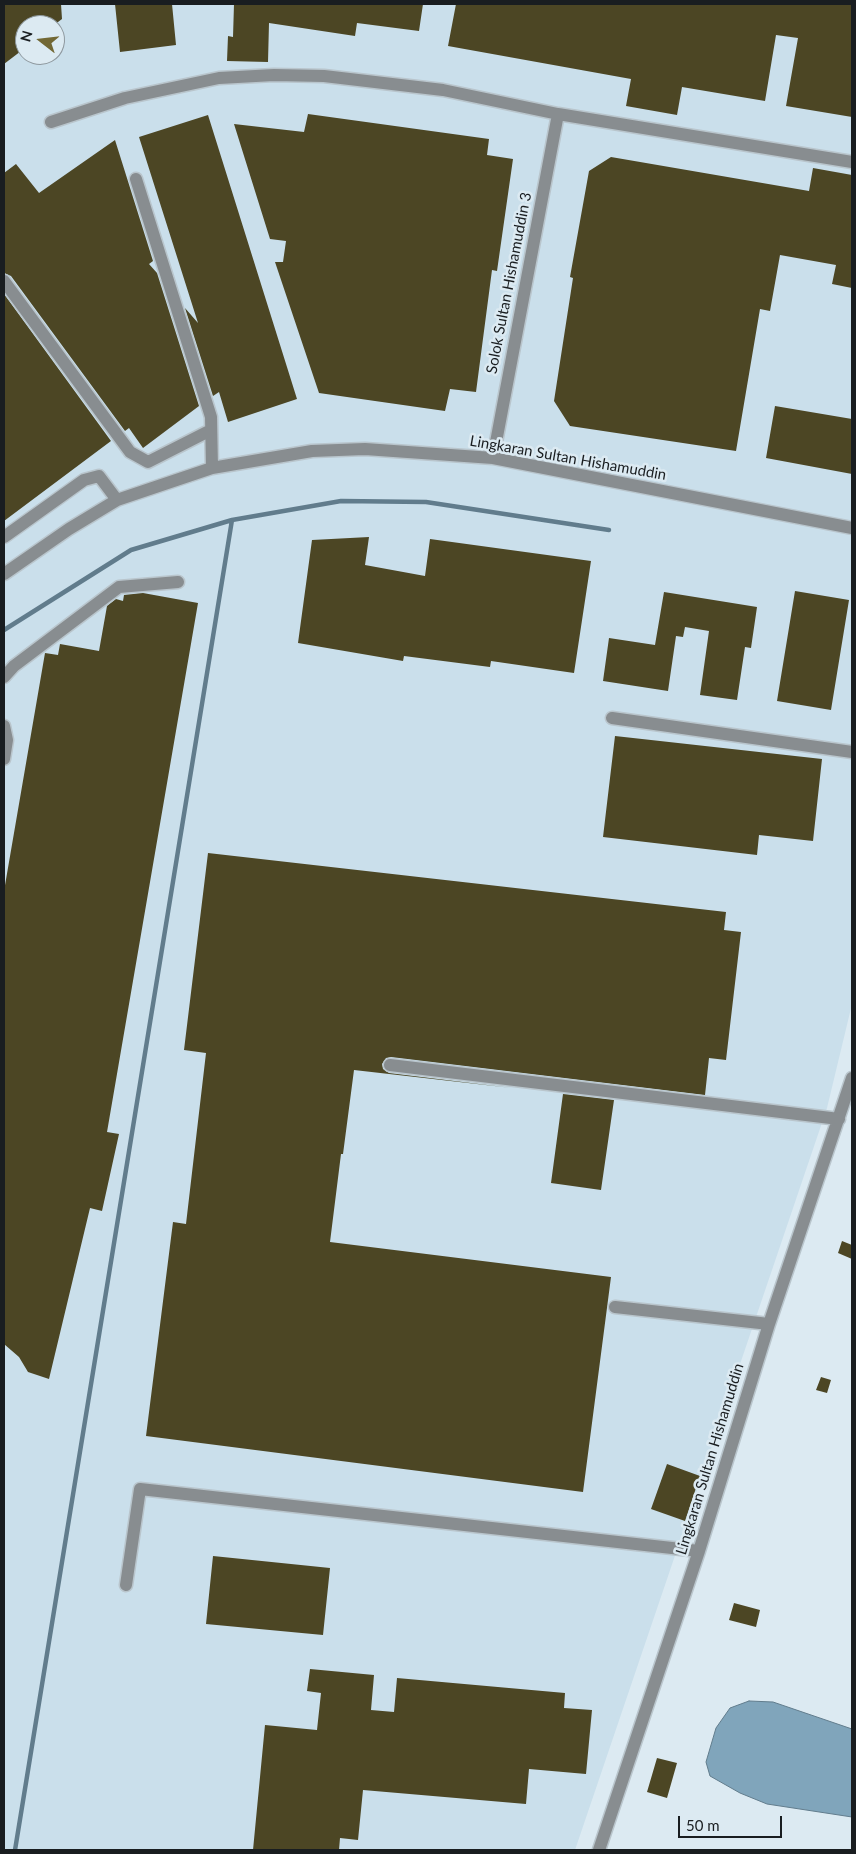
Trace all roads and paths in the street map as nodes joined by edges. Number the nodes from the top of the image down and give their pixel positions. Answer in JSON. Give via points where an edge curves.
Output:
{"nodes":[{"id":1,"x":558,"y":114,"type":"junction"},
{"id":2,"x":51,"y":122,"type":"dead end"},
{"id":3,"x":852,"y":162,"type":"edge"},
{"id":4,"x":136,"y":179,"type":"dead end"},
{"id":5,"x":4,"y":281,"type":"edge"},
{"id":6,"x":211,"y":430,"type":"junction"},
{"id":7,"x":493,"y":458,"type":"junction"},
{"id":8,"x":212,"y":468,"type":"junction"},
{"id":9,"x":117,"y":500,"type":"junction"},
{"id":10,"x":852,"y":528,"type":"edge"},
{"id":11,"x":4,"y":537,"type":"edge"},
{"id":12,"x":4,"y":574,"type":"edge"},
{"id":13,"x":178,"y":582,"type":"dead end"},
{"id":14,"x":4,"y":677,"type":"edge"},
{"id":15,"x":612,"y":718,"type":"dead end"},
{"id":16,"x":4,"y":726,"type":"edge"},
{"id":17,"x":852,"y":752,"type":"edge"},
{"id":18,"x":4,"y":759,"type":"edge"},
{"id":19,"x":390,"y":1065,"type":"dead end"},
{"id":20,"x":852,"y":1078,"type":"edge"},
{"id":21,"x":839,"y":1119,"type":"junction"},
{"id":22,"x":615,"y":1307,"type":"dead end"},
{"id":23,"x":769,"y":1324,"type":"junction"},
{"id":24,"x":699,"y":1551,"type":"junction"},
{"id":25,"x":126,"y":1585,"type":"dead end"},
{"id":26,"x":599,"y":1850,"type":"edge"}],
"edges":[{"from":1,"to":2,"type":"street","via":[[443,90],[324,76],[274,75],[219,78],[134,96]]},
{"from":1,"to":3,"type":"street"},
{"from":1,"to":7,"type":"street","name":"Solok Sultan Hishamuddin 3"},
{"from":4,"to":6,"type":"street","via":[[211,417]]},
{"from":5,"to":6,"type":"street","via":[[130,452],[148,462]]},
{"from":6,"to":8,"type":"street"},
{"from":7,"to":8,"type":"street","name":"Lingkaran Sultan Hishamuddin","via":[[365,450],[312,451]]},
{"from":7,"to":10,"type":"street","name":"Lingkaran Sultan Hishamuddin"},
{"from":8,"to":9,"type":"street","name":"Lingkaran Sultan Hishamuddin"},
{"from":9,"to":11,"type":"street","via":[[99,476],[84,480]]},
{"from":9,"to":12,"type":"street","name":"Lingkaran Sultan Hishamuddin"},
{"from":13,"to":14,"type":"street","via":[[119,587]]},
{"from":15,"to":17,"type":"street"},
{"from":16,"to":18,"type":"street","via":[[8,740]]},
{"from":19,"to":21,"type":"street"},
{"from":20,"to":21,"type":"street","name":"Lingkaran Sultan Hishamuddin"},
{"from":21,"to":23,"type":"street","name":"Lingkaran Sultan Hishamuddin"},
{"from":22,"to":23,"type":"street"},
{"from":23,"to":24,"type":"street","name":"Lingkaran Sultan Hishamuddin"},
{"from":24,"to":25,"type":"street","via":[[140,1490]]},
{"from":24,"to":26,"type":"street","name":"Lingkaran Sultan Hishamuddin"}]}
